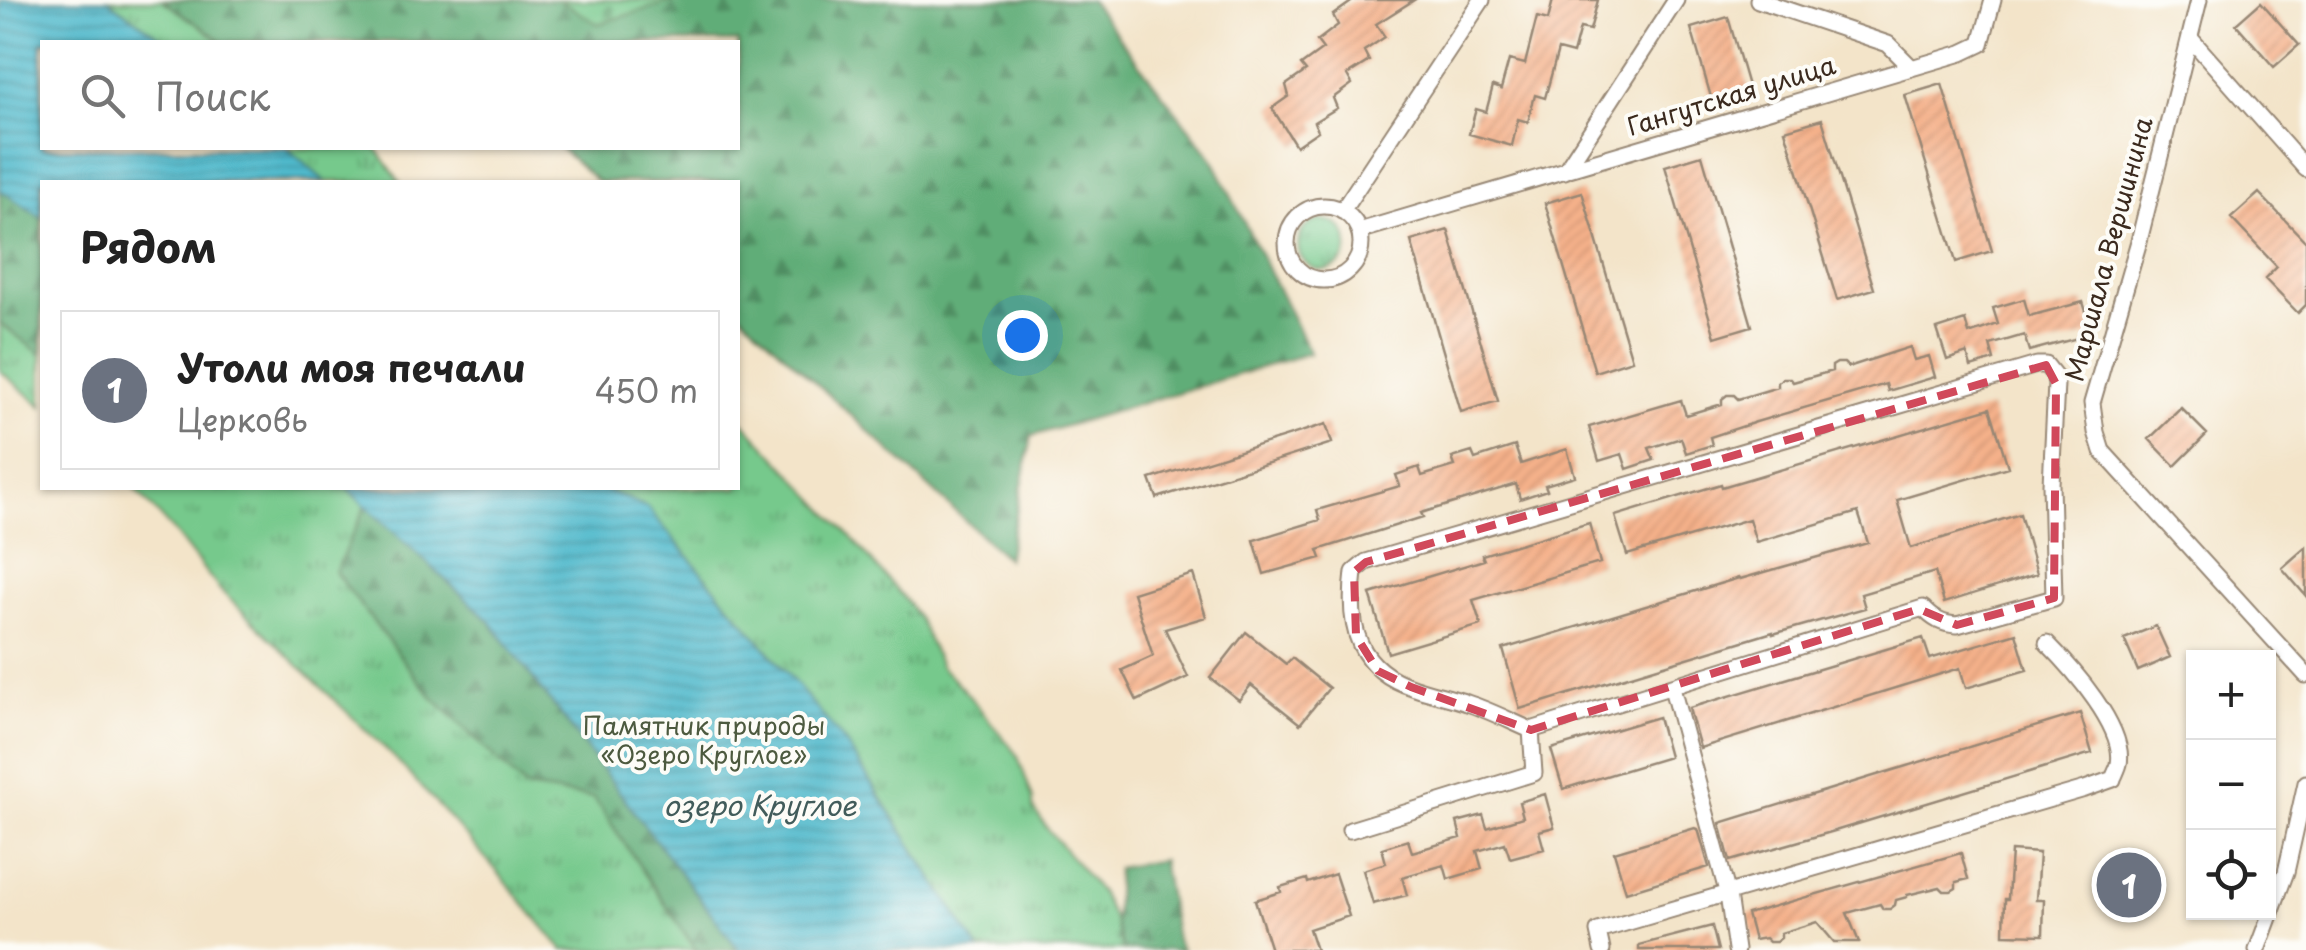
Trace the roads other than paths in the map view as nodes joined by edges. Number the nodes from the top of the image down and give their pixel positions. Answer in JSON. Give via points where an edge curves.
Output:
{"nodes":[{"id":1,"x":1482,"y":0,"type":"edge"},
{"id":2,"x":1676,"y":0,"type":"edge"},
{"id":3,"x":1758,"y":0,"type":"edge"},
{"id":4,"x":1993,"y":0,"type":"edge"},
{"id":5,"x":2200,"y":0,"type":"edge"},
{"id":6,"x":2190,"y":38,"type":"junction"},
{"id":7,"x":1911,"y":67,"type":"junction"},
{"id":8,"x":2306,"y":168,"type":"edge"},
{"id":9,"x":1565,"y":171,"type":"junction"},
{"id":10,"x":1342,"y":210,"type":"junction"},
{"id":11,"x":1359,"y":232,"type":"junction"},
{"id":12,"x":2047,"y":643,"type":"dead end"},
{"id":13,"x":2306,"y":674,"type":"edge"},
{"id":14,"x":1672,"y":688,"type":"junction"},
{"id":15,"x":1531,"y":730,"type":"junction"},
{"id":16,"x":2306,"y":784,"type":"edge"},
{"id":17,"x":1350,"y":830,"type":"dead end"},
{"id":18,"x":1728,"y":895,"type":"junction"},
{"id":19,"x":1602,"y":950,"type":"edge"},
{"id":20,"x":1736,"y":950,"type":"edge"},
{"id":21,"x":2257,"y":950,"type":"edge"}],
"edges":[{"from":1,"to":10,"type":"street"},
{"from":2,"to":9,"type":"street","name":"Гангутская улица"},
{"from":3,"to":7,"type":"street","name":"Гангутская улица","via":[[1888,44]]},
{"from":4,"to":7,"type":"street","name":"Гангутская улица","via":[[1981,44]]},
{"from":5,"to":6,"type":"street","name":"Маршала Вершинина"},
{"from":6,"to":8,"type":"street"},
{"from":6,"to":13,"type":"street","name":"Маршала Вершинина","via":[[2092,403],[2096,432],[2102,451]]},
{"from":7,"to":9,"type":"street","name":"Гангутская улица"},
{"from":9,"to":11,"type":"street","name":"Гангутская улица"},
{"from":10,"to":11,"type":"street"},
{"from":10,"to":11,"type":"street","via":[[1318,206],[1297,218],[1287,240],[1293,263],[1312,278],[1336,278],[1355,263]]},
{"from":12,"to":18,"type":"street","via":[[2108,717],[2119,751],[2112,779]]},
{"from":14,"to":15,"type":"street"},
{"from":14,"to":15,"type":"street","via":[[1923,608],[1957,626],[2054,598],[2056,384],[2046,365],[1366,562],[1354,572],[1356,636],[1378,671]]},
{"from":14,"to":18,"type":"street"},
{"from":15,"to":17,"type":"street","via":[[1534,772]]},
{"from":16,"to":21,"type":"street","via":[[2286,872]]},
{"from":18,"to":19,"type":"street","via":[[1598,931]]},
{"from":18,"to":20,"type":"street"}]}
